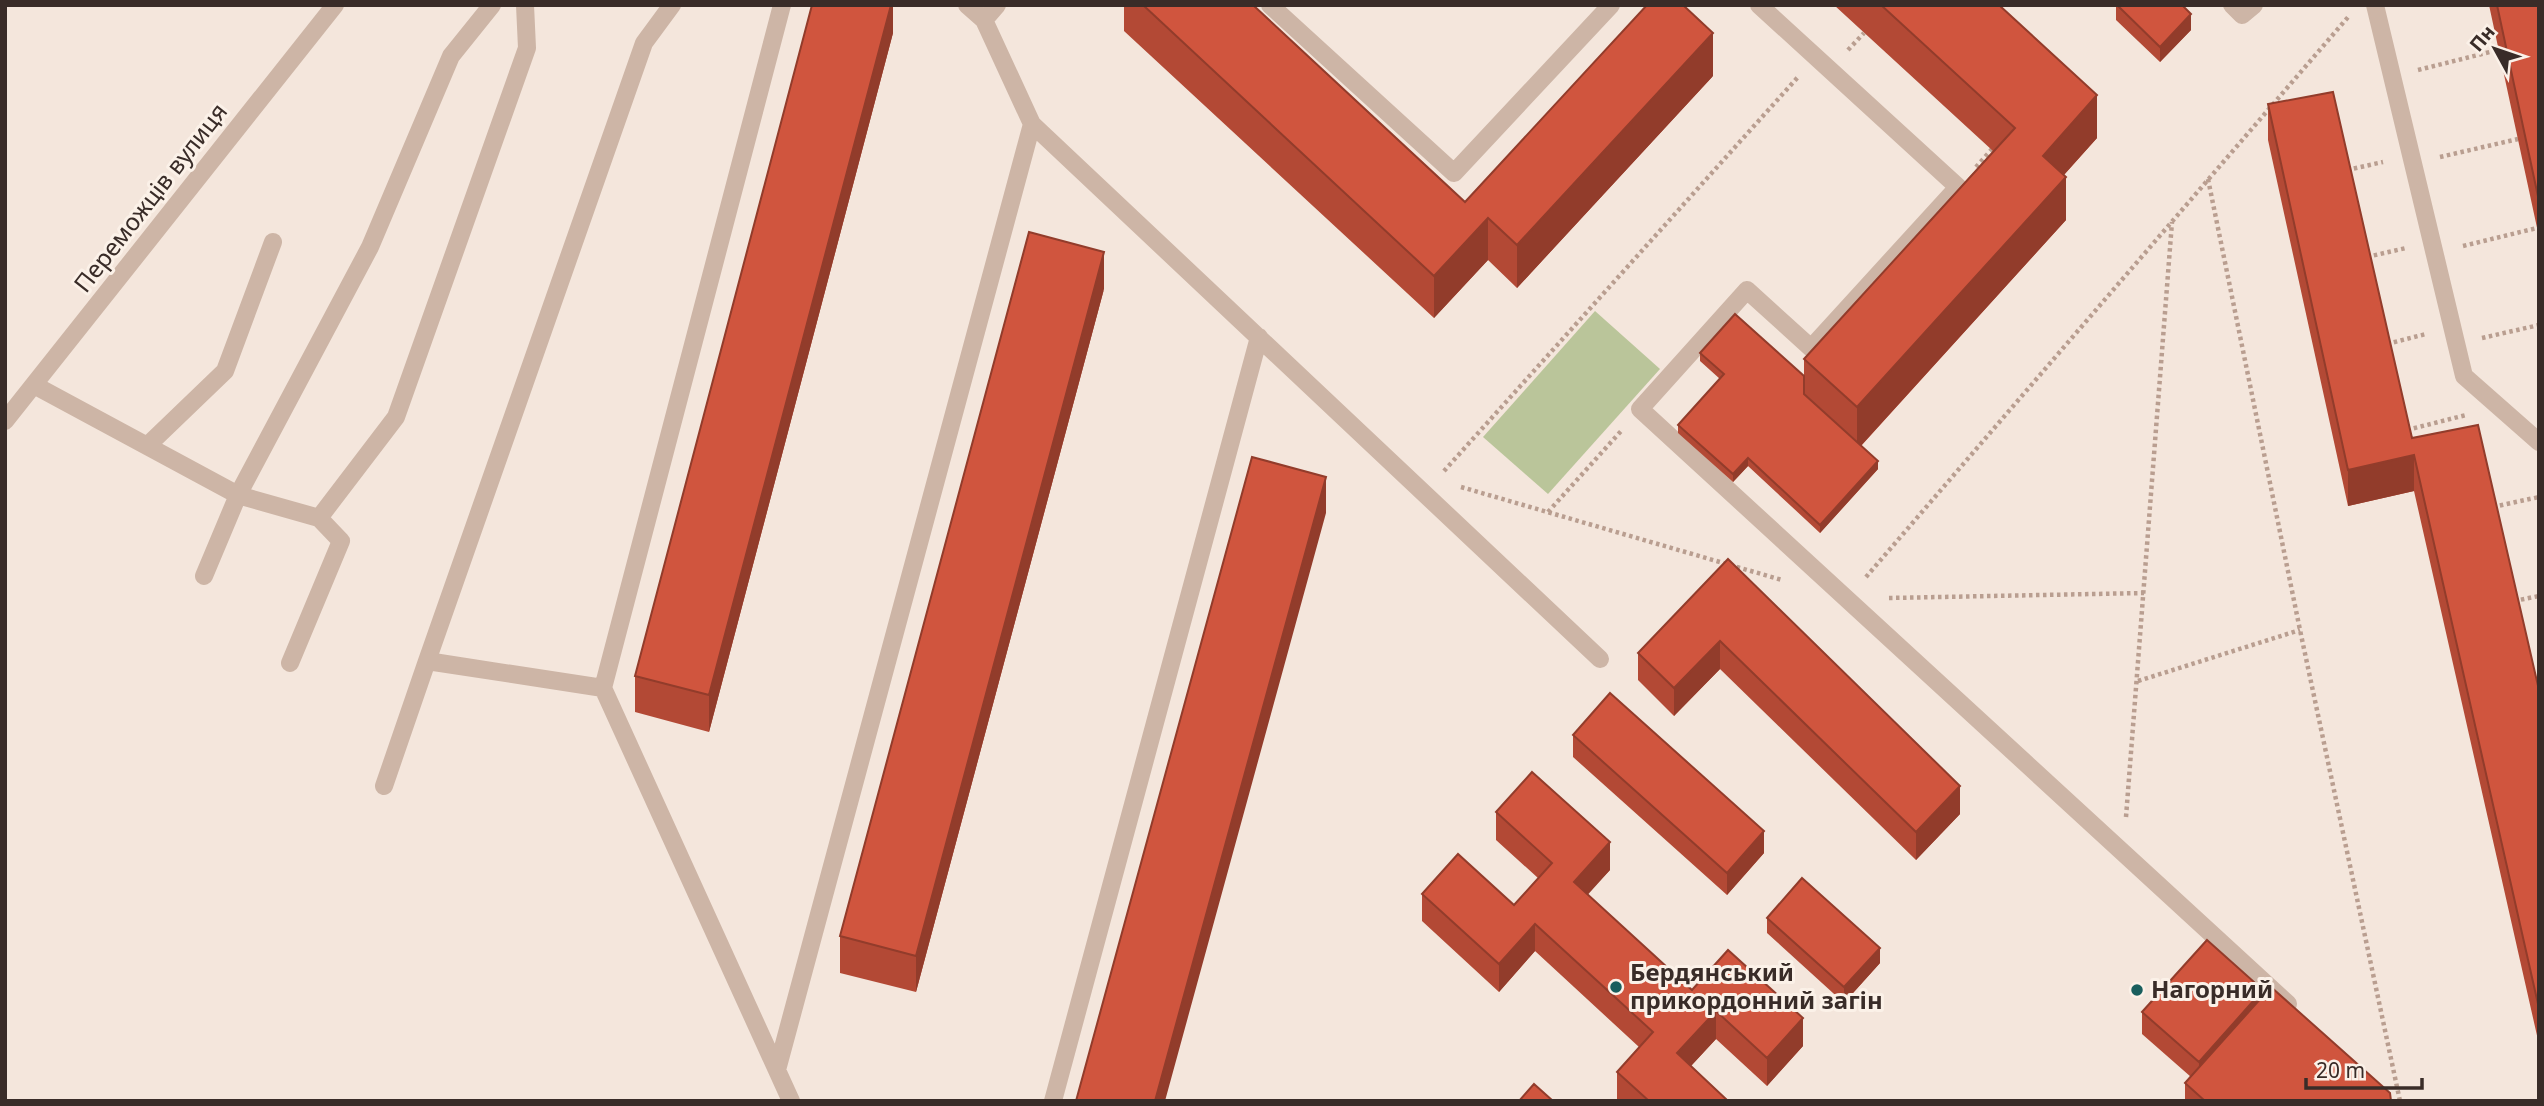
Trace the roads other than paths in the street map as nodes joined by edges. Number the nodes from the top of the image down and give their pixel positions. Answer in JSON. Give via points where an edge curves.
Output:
{"nodes":[{"id":1,"x":335,"y":5,"type":"edge"},
{"id":2,"x":492,"y":5,"type":"edge"},
{"id":3,"x":525,"y":5,"type":"edge"},
{"id":4,"x":673,"y":5,"type":"edge"},
{"id":5,"x":782,"y":5,"type":"edge"},
{"id":6,"x":967,"y":5,"type":"edge"},
{"id":7,"x":997,"y":5,"type":"edge"},
{"id":8,"x":1270,"y":5,"type":"edge"},
{"id":9,"x":1611,"y":5,"type":"edge"},
{"id":10,"x":1759,"y":5,"type":"edge"},
{"id":11,"x":2232,"y":5,"type":"edge"},
{"id":12,"x":2254,"y":5,"type":"edge"},
{"id":13,"x":2375,"y":5,"type":"edge"},
{"id":14,"x":984,"y":20,"type":"junction"},
{"id":15,"x":1032,"y":124,"type":"junction"},
{"id":16,"x":273,"y":242,"type":"dead end"},
{"id":17,"x":1259,"y":337,"type":"junction"},
{"id":18,"x":34,"y":385,"type":"junction"},
{"id":19,"x":5,"y":421,"type":"edge"},
{"id":20,"x":2539,"y":442,"type":"edge"},
{"id":21,"x":147,"y":446,"type":"junction"},
{"id":22,"x":238,"y":495,"type":"junction"},
{"id":23,"x":319,"y":518,"type":"junction"},
{"id":24,"x":204,"y":576,"type":"dead end"},
{"id":25,"x":1600,"y":659,"type":"dead end"},
{"id":26,"x":427,"y":661,"type":"junction"},
{"id":27,"x":290,"y":663,"type":"dead end"},
{"id":28,"x":603,"y":688,"type":"junction"},
{"id":29,"x":384,"y":786,"type":"dead end"},
{"id":30,"x":2305,"y":1019,"type":"edge"},
{"id":31,"x":777,"y":1070,"type":"junction"},
{"id":32,"x":791,"y":1101,"type":"edge"},
{"id":33,"x":1053,"y":1101,"type":"edge"}],
"edges":[{"from":1,"to":18,"type":"street","name":"Переможців вулиця"},
{"from":2,"to":22,"type":"street","via":[[451,56],[370,247]]},
{"from":3,"to":23,"type":"street","via":[[527,48],[396,417]]},
{"from":4,"to":26,"type":"street","via":[[644,43]]},
{"from":5,"to":28,"type":"street"},
{"from":6,"to":14,"type":"street"},
{"from":7,"to":14,"type":"street"},
{"from":8,"to":9,"type":"street","via":[[1454,173]]},
{"from":10,"to":30,"type":"street","via":[[1958,187],[1811,348],[1747,290],[1640,409]]},
{"from":11,"to":12,"type":"street","via":[[2242,15]]},
{"from":13,"to":20,"type":"street","via":[[2464,376]]},
{"from":14,"to":15,"type":"street"},
{"from":15,"to":17,"type":"street"},
{"from":15,"to":31,"type":"street"},
{"from":16,"to":21,"type":"street","via":[[225,371]]},
{"from":17,"to":25,"type":"street"},
{"from":17,"to":33,"type":"street"},
{"from":18,"to":19,"type":"street","name":"Переможців вулиця"},
{"from":18,"to":21,"type":"street"},
{"from":21,"to":22,"type":"street"},
{"from":22,"to":23,"type":"street"},
{"from":22,"to":24,"type":"street"},
{"from":23,"to":27,"type":"street","via":[[341,541]]},
{"from":26,"to":28,"type":"street"},
{"from":26,"to":29,"type":"street"},
{"from":28,"to":31,"type":"street"},
{"from":31,"to":32,"type":"street"}]}
